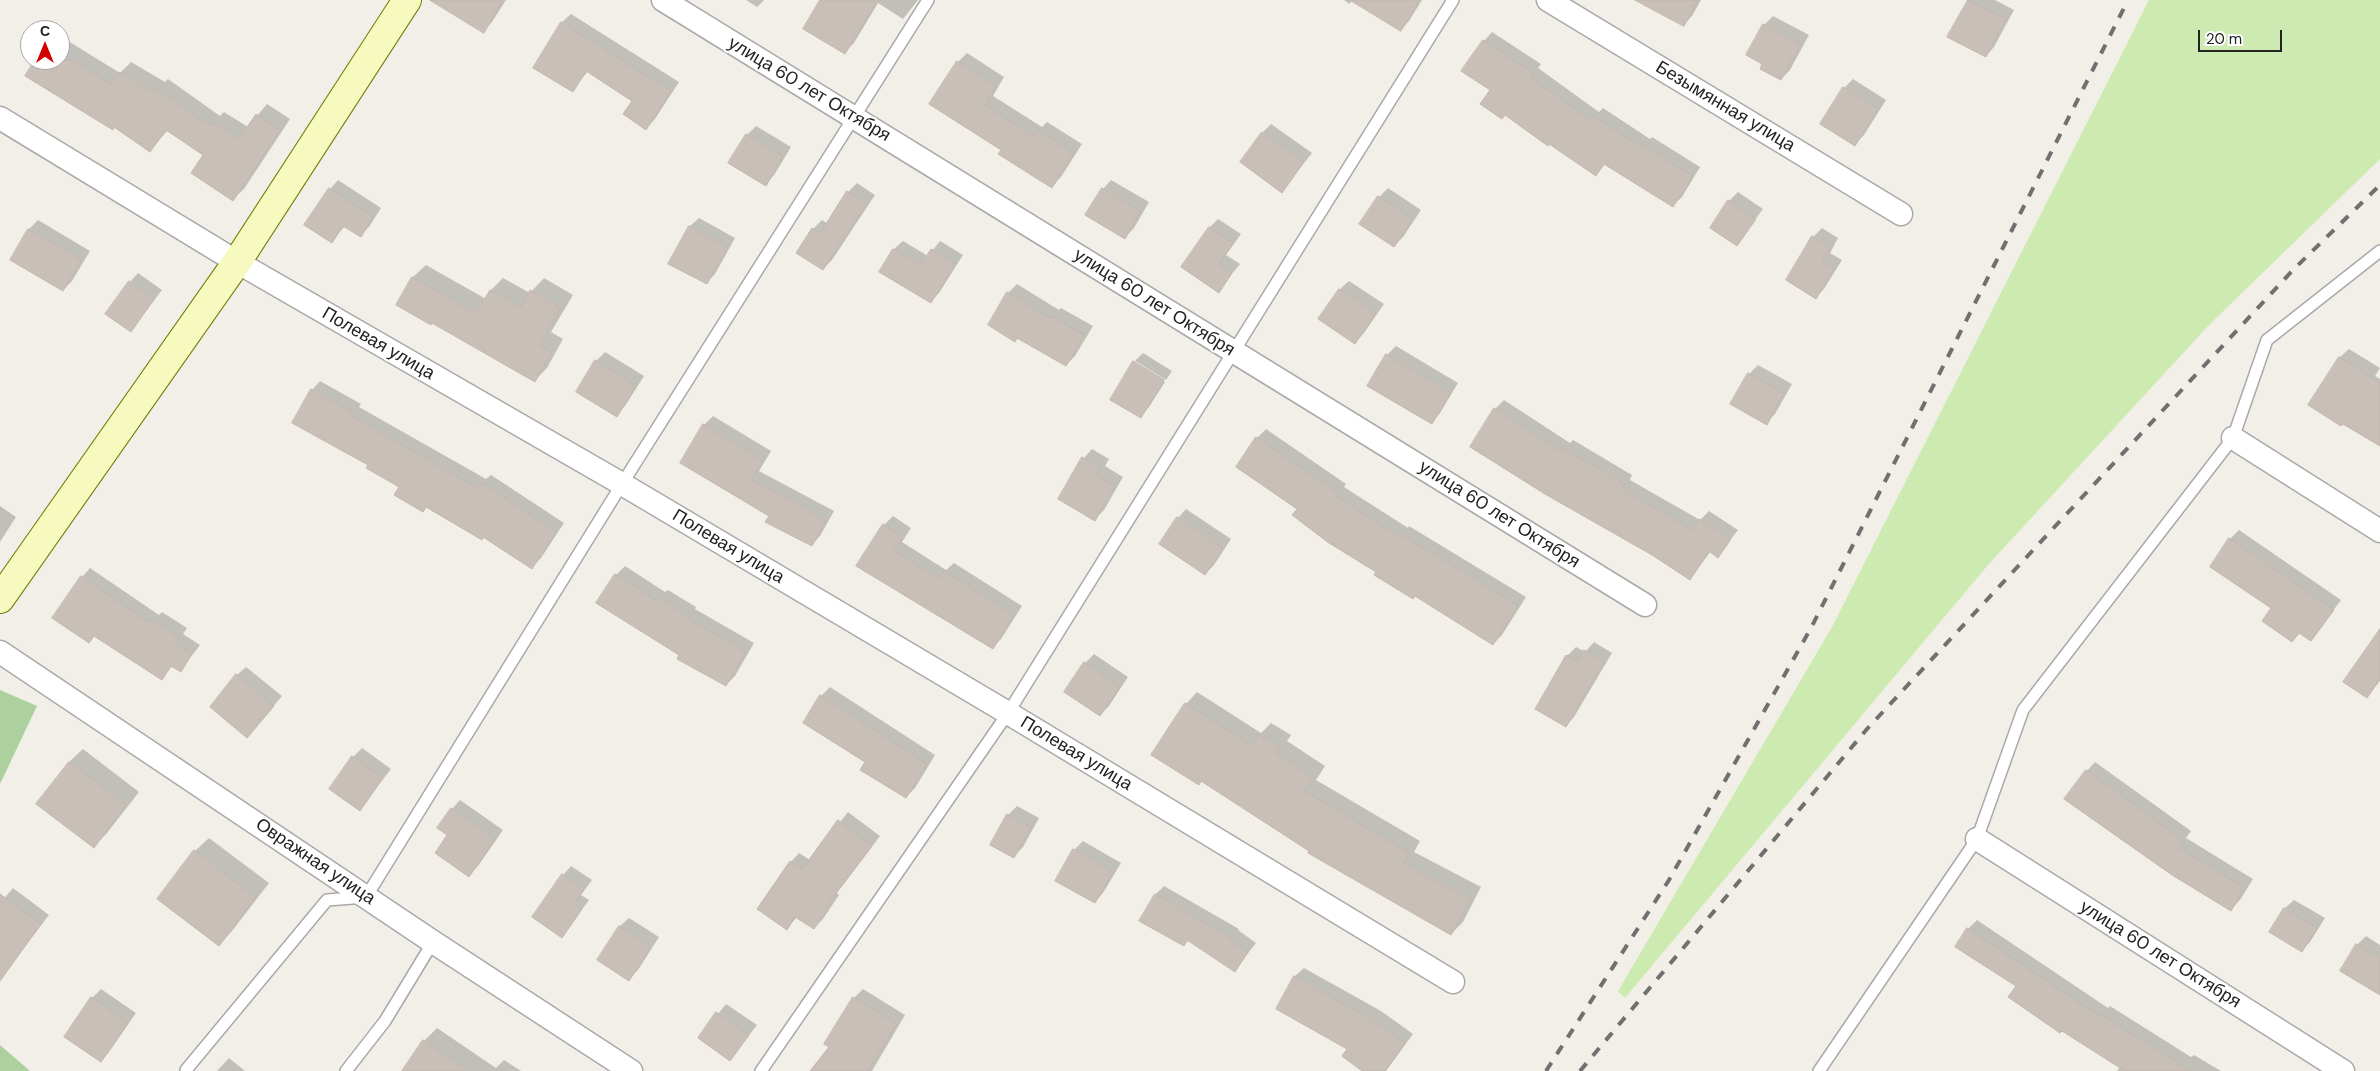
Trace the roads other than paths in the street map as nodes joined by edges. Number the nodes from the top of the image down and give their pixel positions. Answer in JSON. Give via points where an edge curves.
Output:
{"nodes":[{"id":1,"x":407,"y":0,"type":"edge"},
{"id":2,"x":663,"y":0,"type":"edge"},
{"id":3,"x":928,"y":0,"type":"edge"},
{"id":4,"x":1453,"y":0,"type":"edge"},
{"id":5,"x":1548,"y":0,"type":"edge"},
{"id":6,"x":855,"y":117,"type":"junction"},
{"id":7,"x":0,"y":118,"type":"edge"},
{"id":8,"x":1901,"y":214,"type":"dead end"},
{"id":9,"x":2380,"y":251,"type":"edge"},
{"id":10,"x":237,"y":262,"type":"junction"},
{"id":11,"x":1234,"y":352,"type":"junction"},
{"id":12,"x":2233,"y":438,"type":"junction"},
{"id":13,"x":622,"y":484,"type":"junction"},
{"id":14,"x":2380,"y":531,"type":"edge"},
{"id":15,"x":0,"y":598,"type":"edge"},
{"id":16,"x":1645,"y":605,"type":"dead end"},
{"id":17,"x":0,"y":652,"type":"edge"},
{"id":18,"x":1008,"y":713,"type":"junction"},
{"id":19,"x":1977,"y":840,"type":"junction"},
{"id":20,"x":366,"y":897,"type":"junction"},
{"id":21,"x":433,"y":942,"type":"junction"},
{"id":22,"x":1453,"y":982,"type":"dead end"},
{"id":23,"x":186,"y":1070,"type":"dead end"},
{"id":24,"x":346,"y":1071,"type":"edge"},
{"id":25,"x":631,"y":1071,"type":"edge"},
{"id":26,"x":761,"y":1071,"type":"edge"},
{"id":27,"x":1819,"y":1071,"type":"edge"},
{"id":28,"x":2343,"y":1071,"type":"edge"}],
"edges":[{"from":1,"to":10,"type":"street"},
{"from":2,"to":6,"type":"street","name":"улица 60 лет Октября"},
{"from":3,"to":6,"type":"lane"},
{"from":4,"to":11,"type":"lane"},
{"from":5,"to":8,"type":"street","name":"Безымянная улица"},
{"from":6,"to":11,"type":"street","name":"улица 60 лет Октября"},
{"from":6,"to":13,"type":"lane"},
{"from":7,"to":10,"type":"street","name":"Полевая улица"},
{"from":9,"to":12,"type":"lane","via":[[2267,340]]},
{"from":10,"to":13,"type":"street","name":"Полевая улица"},
{"from":10,"to":15,"type":"street"},
{"from":11,"to":16,"type":"street","name":"улица 60 лет Октября"},
{"from":11,"to":18,"type":"lane"},
{"from":12,"to":14,"type":"street"},
{"from":12,"to":19,"type":"lane","via":[[2023,710]]},
{"from":13,"to":18,"type":"street","name":"Полевая улица"},
{"from":13,"to":20,"type":"lane"},
{"from":17,"to":20,"type":"street","name":"Овражная улица"},
{"from":18,"to":22,"type":"street","name":"Полевая улица"},
{"from":18,"to":26,"type":"lane"},
{"from":19,"to":27,"type":"lane"},
{"from":19,"to":28,"type":"street","name":"улица 60 лет Октября"},
{"from":20,"to":21,"type":"street","name":"Овражная улица"},
{"from":20,"to":23,"type":"lane","via":[[327,900]]},
{"from":21,"to":24,"type":"lane","via":[[385,1021]]},
{"from":21,"to":25,"type":"street","name":"Овражная улица"}]}
